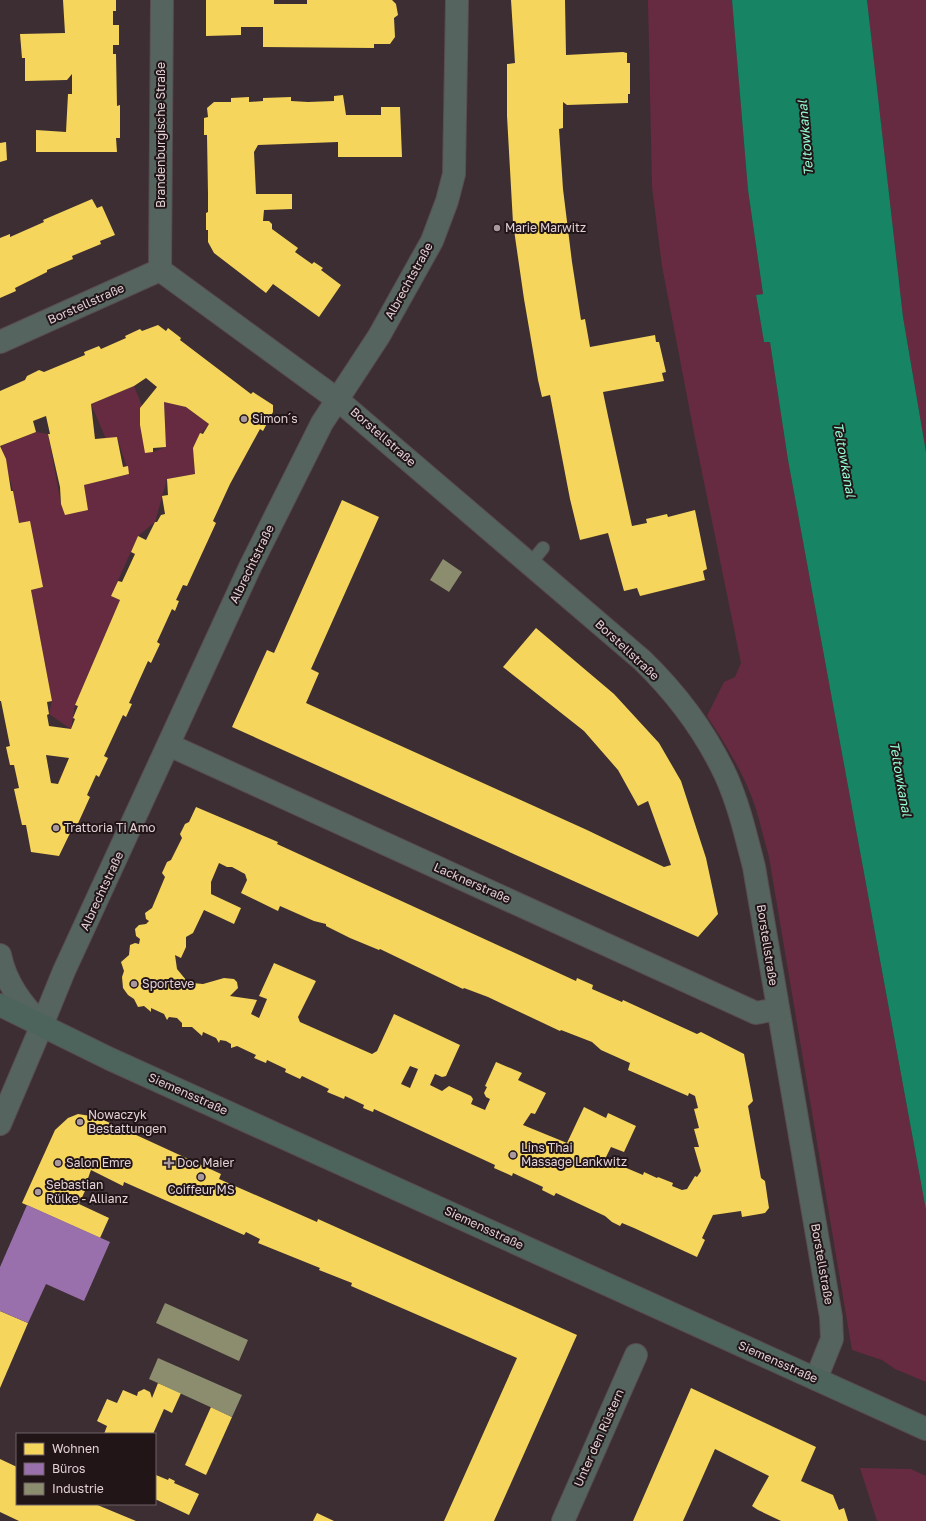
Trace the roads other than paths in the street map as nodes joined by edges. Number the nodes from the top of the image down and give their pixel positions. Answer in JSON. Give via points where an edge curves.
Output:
{"nodes":[{"id":1,"x":162,"y":0,"type":"edge"},
{"id":2,"x":457,"y":0,"type":"edge"},
{"id":3,"x":160,"y":270,"type":"junction"},
{"id":4,"x":0,"y":342,"type":"edge"},
{"id":5,"x":338,"y":400,"type":"junction"},
{"id":6,"x":169,"y":745,"type":"junction"},
{"id":7,"x":0,"y":955,"type":"edge"},
{"id":8,"x":0,"y":1005,"type":"edge"},
{"id":9,"x":778,"y":1009,"type":"junction"},
{"id":10,"x":42,"y":1026,"type":"junction"},
{"id":11,"x":0,"y":1124,"type":"edge"},
{"id":12,"x":636,"y":1355,"type":"dead end"},
{"id":13,"x":816,"y":1379,"type":"junction"},
{"id":14,"x":926,"y":1429,"type":"edge"},
{"id":15,"x":563,"y":1521,"type":"edge"}],
"edges":[{"from":1,"to":3,"type":"street","name":"Brandenburgische Straße"},
{"from":2,"to":5,"type":"street","name":"Albrechtstraße","via":[[454,174],[447,201],[432,241],[379,336]]},
{"from":3,"to":4,"type":"street","name":"Borstellstraße"},
{"from":3,"to":5,"type":"street","name":"Borstellstraße"},
{"from":5,"to":6,"type":"street","name":"Albrechtstraße","via":[[322,423],[250,567]]},
{"from":5,"to":9,"type":"street","name":"Borstellstraße","via":[[537,556],[648,666],[682,706],[711,748],[735,800],[754,867]]},
{"from":6,"to":9,"type":"street","name":"Lacknerstraße","via":[[756,1013]]},
{"from":6,"to":10,"type":"street","name":"Albrechtstraße","via":[[64,972]]},
{"from":7,"to":10,"type":"street","via":[[14,993]]},
{"from":8,"to":10,"type":"main road","name":"Siemensstraße"},
{"from":9,"to":13,"type":"street","name":"Borstellstraße","via":[[831,1317],[832,1339]]},
{"from":10,"to":11,"type":"street","name":"Albrechtstraße"},
{"from":10,"to":13,"type":"main road","name":"Siemensstraße"},
{"from":12,"to":15,"type":"street","name":"Unter den Rüstern"},
{"from":13,"to":14,"type":"main road","name":"Siemensstraße"}]}
